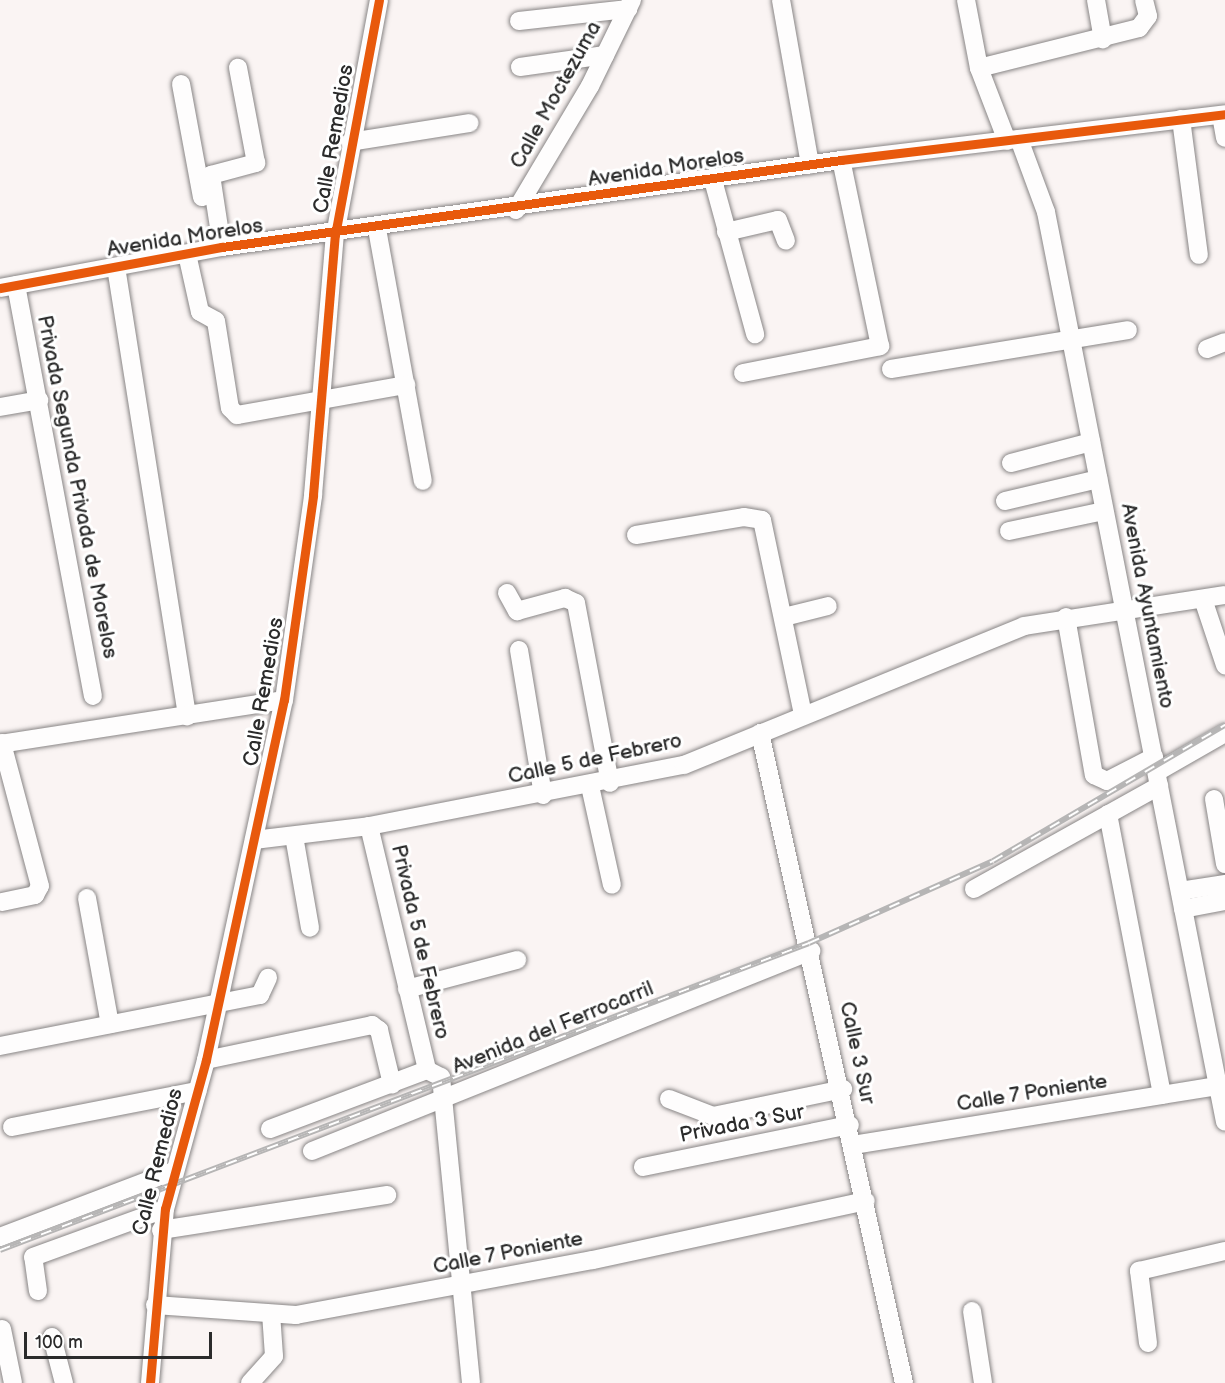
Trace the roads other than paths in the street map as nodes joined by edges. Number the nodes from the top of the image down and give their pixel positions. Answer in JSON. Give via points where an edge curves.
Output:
{"nodes":[{"id":1,"x":379,"y":0,"type":"edge"},
{"id":2,"x":781,"y":0,"type":"edge"},
{"id":3,"x":966,"y":0,"type":"edge"},
{"id":4,"x":1096,"y":0,"type":"edge"},
{"id":5,"x":1143,"y":0,"type":"edge"},
{"id":6,"x":635,"y":3,"type":"edge"},
{"id":7,"x":519,"y":21,"type":"dead end"},
{"id":8,"x":1102,"y":39,"type":"junction"},
{"id":9,"x":605,"y":55,"type":"junction"},
{"id":10,"x":520,"y":67,"type":"dead end"},
{"id":11,"x":238,"y":68,"type":"dead end"},
{"id":12,"x":979,"y":68,"type":"junction"},
{"id":13,"x":181,"y":84,"type":"dead end"},
{"id":14,"x":1223,"y":115,"type":"edge"},
{"id":15,"x":1181,"y":119,"type":"junction"},
{"id":16,"x":470,"y":123,"type":"dead end"},
{"id":17,"x":1225,"y":138,"type":"edge"},
{"id":18,"x":1013,"y":140,"type":"junction"},
{"id":19,"x":350,"y":142,"type":"junction"},
{"id":20,"x":841,"y":160,"type":"junction"},
{"id":21,"x":810,"y":164,"type":"junction"},
{"id":22,"x":712,"y":180,"type":"junction"},
{"id":23,"x":516,"y":210,"type":"junction"},
{"id":24,"x":377,"y":229,"type":"junction"},
{"id":25,"x":726,"y":232,"type":"junction"},
{"id":26,"x":335,"y":235,"type":"junction"},
{"id":27,"x":786,"y":241,"type":"dead end"},
{"id":28,"x":217,"y":248,"type":"junction"},
{"id":29,"x":187,"y":254,"type":"junction"},
{"id":30,"x":1199,"y":255,"type":"dead end"},
{"id":31,"x":116,"y":267,"type":"junction"},
{"id":32,"x":8,"y":287,"type":"edge"},
{"id":33,"x":1128,"y":330,"type":"dead end"},
{"id":34,"x":755,"y":334,"type":"dead end"},
{"id":35,"x":1071,"y":339,"type":"junction"},
{"id":36,"x":1225,"y":342,"type":"edge"},
{"id":37,"x":1208,"y":349,"type":"dead end"},
{"id":38,"x":891,"y":369,"type":"dead end"},
{"id":39,"x":743,"y":374,"type":"dead end"},
{"id":40,"x":406,"y":385,"type":"junction"},
{"id":41,"x":39,"y":400,"type":"junction"},
{"id":42,"x":322,"y":400,"type":"junction"},
{"id":43,"x":0,"y":406,"type":"edge"},
{"id":44,"x":1091,"y":442,"type":"junction"},
{"id":45,"x":1011,"y":463,"type":"dead end"},
{"id":46,"x":1098,"y":479,"type":"junction"},
{"id":47,"x":423,"y":481,"type":"dead end"},
{"id":48,"x":1005,"y":501,"type":"dead end"},
{"id":49,"x":1104,"y":511,"type":"junction"},
{"id":50,"x":1009,"y":531,"type":"dead end"},
{"id":51,"x":636,"y":535,"type":"dead end"},
{"id":52,"x":507,"y":593,"type":"dead end"},
{"id":53,"x":1225,"y":595,"type":"edge"},
{"id":54,"x":1203,"y":598,"type":"junction"},
{"id":55,"x":828,"y":606,"type":"dead end"},
{"id":56,"x":1125,"y":609,"type":"junction"},
{"id":57,"x":784,"y":616,"type":"junction"},
{"id":58,"x":1066,"y":617,"type":"junction"},
{"id":59,"x":519,"y":650,"type":"dead end"},
{"id":60,"x":1225,"y":665,"type":"edge"},
{"id":61,"x":93,"y":696,"type":"dead end"},
{"id":62,"x":284,"y":700,"type":"junction"},
{"id":63,"x":803,"y":714,"type":"junction"},
{"id":64,"x":187,"y":716,"type":"junction"},
{"id":65,"x":760,"y":733,"type":"junction"},
{"id":66,"x":1225,"y":733,"type":"edge"},
{"id":67,"x":1,"y":744,"type":"edge"},
{"id":68,"x":1157,"y":772,"type":"junction"},
{"id":69,"x":610,"y":783,"type":"junction"},
{"id":70,"x":590,"y":786,"type":"junction"},
{"id":71,"x":543,"y":795,"type":"junction"},
{"id":72,"x":1214,"y":799,"type":"dead end"},
{"id":73,"x":1108,"y":814,"type":"junction"},
{"id":74,"x":369,"y":826,"type":"junction"},
{"id":75,"x":294,"y":836,"type":"junction"},
{"id":76,"x":254,"y":840,"type":"junction"},
{"id":77,"x":1225,"y":864,"type":"edge"},
{"id":78,"x":1225,"y":884,"type":"edge"},
{"id":79,"x":612,"y":885,"type":"dead end"},
{"id":80,"x":974,"y":889,"type":"dead end"},
{"id":81,"x":87,"y":898,"type":"dead end"},
{"id":82,"x":1181,"y":900,"type":"junction"},
{"id":83,"x":2,"y":902,"type":"dead end"},
{"id":84,"x":1225,"y":902,"type":"edge"},
{"id":85,"x":310,"y":928,"type":"dead end"},
{"id":86,"x":811,"y":951,"type":"junction"},
{"id":87,"x":517,"y":960,"type":"dead end"},
{"id":88,"x":268,"y":978,"type":"dead end"},
{"id":89,"x":407,"y":989,"type":"junction"},
{"id":90,"x":218,"y":1003,"type":"junction"},
{"id":91,"x":110,"y":1024,"type":"junction"},
{"id":92,"x":0,"y":1046,"type":"edge"},
{"id":93,"x":206,"y":1060,"type":"junction"},
{"id":94,"x":427,"y":1070,"type":"junction"},
{"id":95,"x":392,"y":1084,"type":"junction"},
{"id":96,"x":1217,"y":1086,"type":"junction"},
{"id":97,"x":843,"y":1089,"type":"junction"},
{"id":98,"x":198,"y":1091,"type":"junction"},
{"id":99,"x":1162,"y":1095,"type":"junction"},
{"id":100,"x":443,"y":1096,"type":"junction"},
{"id":101,"x":669,"y":1099,"type":"dead end"},
{"id":102,"x":1225,"y":1122,"type":"edge"},
{"id":103,"x":850,"y":1125,"type":"junction"},
{"id":104,"x":12,"y":1127,"type":"dead end"},
{"id":105,"x":270,"y":1129,"type":"dead end"},
{"id":106,"x":853,"y":1145,"type":"junction"},
{"id":107,"x":312,"y":1151,"type":"dead end"},
{"id":108,"x":643,"y":1167,"type":"dead end"},
{"id":109,"x":174,"y":1171,"type":"junction"},
{"id":110,"x":387,"y":1195,"type":"dead end"},
{"id":111,"x":866,"y":1201,"type":"junction"},
{"id":112,"x":165,"y":1209,"type":"junction"},
{"id":113,"x":161,"y":1230,"type":"junction"},
{"id":114,"x":0,"y":1237,"type":"edge"},
{"id":115,"x":1225,"y":1251,"type":"edge"},
{"id":116,"x":465,"y":1284,"type":"junction"},
{"id":117,"x":38,"y":1291,"type":"dead end"},
{"id":118,"x":155,"y":1305,"type":"junction"},
{"id":119,"x":972,"y":1311,"type":"dead end"},
{"id":120,"x":271,"y":1317,"type":"junction"},
{"id":121,"x":2,"y":1329,"type":"dead end"},
{"id":122,"x":52,"y":1337,"type":"dead end"},
{"id":123,"x":1148,"y":1343,"type":"dead end"},
{"id":124,"x":13,"y":1383,"type":"edge"},
{"id":125,"x":64,"y":1383,"type":"edge"},
{"id":126,"x":150,"y":1383,"type":"edge"},
{"id":127,"x":250,"y":1383,"type":"edge"},
{"id":128,"x":471,"y":1383,"type":"edge"},
{"id":129,"x":904,"y":1383,"type":"edge"},
{"id":130,"x":983,"y":1383,"type":"edge"}],
"edges":[{"from":1,"to":19,"type":"street","name":"Calle Remedios"},
{"from":2,"to":21,"type":"street"},
{"from":3,"to":12,"type":"street","name":"Avenida Ayuntamiento"},
{"from":4,"to":8,"type":"street"},
{"from":5,"to":8,"type":"street","via":[[1148,16],[1143,26]]},
{"from":6,"to":7,"type":"street"},
{"from":6,"to":9,"type":"street","name":"Calle Moctezuma"},
{"from":8,"to":12,"type":"street"},
{"from":9,"to":10,"type":"street"},
{"from":9,"to":23,"type":"street","name":"Calle Moctezuma"},
{"from":11,"to":28,"type":"street","via":[[256,163],[211,175]]},
{"from":12,"to":18,"type":"street","name":"Avenida Ayuntamiento"},
{"from":13,"to":28,"type":"street"},
{"from":14,"to":15,"type":"street","name":"Avenida Morelos"},
{"from":14,"to":17,"type":"street"},
{"from":15,"to":18,"type":"street","name":"Avenida Morelos"},
{"from":15,"to":30,"type":"street"},
{"from":16,"to":19,"type":"street"},
{"from":18,"to":20,"type":"street","name":"Avenida Morelos"},
{"from":18,"to":35,"type":"street","name":"Avenida Ayuntamiento","via":[[1046,212]]},
{"from":19,"to":26,"type":"street","name":"Calle Remedios"},
{"from":20,"to":21,"type":"street","name":"Avenida Morelos"},
{"from":20,"to":39,"type":"street","via":[[880,346]]},
{"from":21,"to":22,"type":"street","name":"Avenida Morelos"},
{"from":22,"to":23,"type":"street","name":"Avenida Morelos"},
{"from":22,"to":25,"type":"street"},
{"from":23,"to":24,"type":"street","name":"Avenida Morelos"},
{"from":24,"to":26,"type":"street","name":"Avenida Morelos"},
{"from":24,"to":40,"type":"street"},
{"from":25,"to":27,"type":"street","via":[[778,220]]},
{"from":25,"to":34,"type":"street"},
{"from":26,"to":28,"type":"street","name":"Avenida Morelos"},
{"from":26,"to":42,"type":"street","name":"Calle Remedios"},
{"from":28,"to":29,"type":"street","name":"Avenida Morelos"},
{"from":29,"to":31,"type":"street","name":"Avenida Morelos"},
{"from":29,"to":42,"type":"street","via":[[200,312],[216,321],[232,411],[244,415]]},
{"from":31,"to":32,"type":"street","name":"Avenida Morelos"},
{"from":31,"to":64,"type":"street"},
{"from":32,"to":41,"type":"street","name":"Privada Segunda Privada de Morelos"},
{"from":33,"to":35,"type":"street"},
{"from":35,"to":38,"type":"street"},
{"from":35,"to":44,"type":"street","name":"Avenida Ayuntamiento"},
{"from":36,"to":37,"type":"street"},
{"from":40,"to":42,"type":"street"},
{"from":40,"to":47,"type":"street"},
{"from":41,"to":43,"type":"street"},
{"from":41,"to":61,"type":"street","name":"Privada Segunda Privada de Morelos"},
{"from":42,"to":62,"type":"street","name":"Calle Remedios"},
{"from":44,"to":45,"type":"street"},
{"from":44,"to":46,"type":"street","name":"Avenida Ayuntamiento"},
{"from":46,"to":48,"type":"street"},
{"from":46,"to":49,"type":"street","name":"Avenida Ayuntamiento"},
{"from":49,"to":50,"type":"street"},
{"from":49,"to":56,"type":"street","name":"Avenida Ayuntamiento"},
{"from":51,"to":57,"type":"street","via":[[744,517],[762,520]]},
{"from":52,"to":69,"type":"street","via":[[521,611],[570,598],[576,603]]},
{"from":53,"to":54,"type":"street","name":"Calle 5 de Febrero"},
{"from":54,"to":56,"type":"street","name":"Calle 5 de Febrero"},
{"from":54,"to":60,"type":"street"},
{"from":55,"to":57,"type":"street"},
{"from":56,"to":58,"type":"street","name":"Calle 5 de Febrero"},
{"from":56,"to":68,"type":"street","name":"Avenida Ayuntamiento"},
{"from":57,"to":63,"type":"street"},
{"from":58,"to":63,"type":"street","name":"Calle 5 de Febrero","via":[[997,636]]},
{"from":58,"to":68,"type":"street","via":[[1094,776],[1107,781]]},
{"from":59,"to":71,"type":"street"},
{"from":62,"to":64,"type":"street","name":"Calle Remedios"},
{"from":62,"to":76,"type":"street","name":"Calle Remedios"},
{"from":63,"to":65,"type":"street","name":"Calle 5 de Febrero"},
{"from":64,"to":67,"type":"street","name":"Calle Remedios"},
{"from":65,"to":69,"type":"street","name":"Calle 5 de Febrero","via":[[684,765]]},
{"from":65,"to":86,"type":"street","name":"Calle 3 Sur"},
{"from":66,"to":68,"type":"street"},
{"from":67,"to":83,"type":"street","via":[[40,886],[35,895]]},
{"from":68,"to":73,"type":"street"},
{"from":68,"to":82,"type":"street","name":"Avenida Ayuntamiento"},
{"from":69,"to":70,"type":"street","name":"Calle 5 de Febrero"},
{"from":70,"to":71,"type":"street","name":"Calle 5 de Febrero"},
{"from":70,"to":79,"type":"street"},
{"from":71,"to":74,"type":"street","name":"Calle 5 de Febrero"},
{"from":72,"to":77,"type":"street"},
{"from":73,"to":80,"type":"street"},
{"from":73,"to":99,"type":"street"},
{"from":74,"to":75,"type":"street","name":"Calle 5 de Febrero"},
{"from":74,"to":89,"type":"street","name":"Privada 5 de Febrero"},
{"from":75,"to":76,"type":"street","name":"Calle 5 de Febrero"},
{"from":75,"to":85,"type":"street"},
{"from":76,"to":90,"type":"street","name":"Calle Remedios"},
{"from":78,"to":82,"type":"street"},
{"from":81,"to":91,"type":"street"},
{"from":82,"to":84,"type":"street"},
{"from":82,"to":96,"type":"street","name":"Avenida Ayuntamiento"},
{"from":86,"to":97,"type":"street","name":"Calle 3 Sur"},
{"from":86,"to":100,"type":"street","name":"Avenida del Ferrocarril"},
{"from":87,"to":89,"type":"street"},
{"from":88,"to":90,"type":"street","via":[[260,995]]},
{"from":89,"to":94,"type":"street","name":"Privada 5 de Febrero"},
{"from":90,"to":91,"type":"street"},
{"from":90,"to":93,"type":"street","name":"Calle Remedios"},
{"from":91,"to":92,"type":"street"},
{"from":93,"to":95,"type":"street","via":[[372,1025],[379,1030]]},
{"from":93,"to":98,"type":"street","name":"Calle Remedios"},
{"from":94,"to":95,"type":"street"},
{"from":94,"to":100,"type":"street","name":"Privada 5 de Febrero","via":[[441,1077]]},
{"from":95,"to":105,"type":"street"},
{"from":96,"to":99,"type":"street","name":"Calle 7 Poniente"},
{"from":96,"to":102,"type":"street","name":"Avenida Ayuntamiento"},
{"from":97,"to":101,"type":"street","via":[[713,1116]]},
{"from":97,"to":103,"type":"street","name":"Calle 3 Sur"},
{"from":98,"to":104,"type":"street"},
{"from":98,"to":109,"type":"street","name":"Calle Remedios"},
{"from":99,"to":106,"type":"street","name":"Calle 7 Poniente"},
{"from":100,"to":107,"type":"street","name":"Avenida del Ferrocarril"},
{"from":100,"to":116,"type":"street"},
{"from":103,"to":106,"type":"street","name":"Calle 3 Sur"},
{"from":103,"to":108,"type":"street","name":"Privada 3 Sur"},
{"from":106,"to":111,"type":"street","name":"Calle 3 Sur"},
{"from":109,"to":112,"type":"street","name":"Calle Remedios"},
{"from":109,"to":114,"type":"street"},
{"from":110,"to":113,"type":"street"},
{"from":111,"to":116,"type":"street","name":"Calle 7 Poniente"},
{"from":111,"to":129,"type":"street","name":"Calle 3 Sur"},
{"from":112,"to":113,"type":"street","name":"Calle Remedios"},
{"from":112,"to":117,"type":"street","via":[[33,1257]]},
{"from":113,"to":118,"type":"street","name":"Calle Remedios"},
{"from":115,"to":123,"type":"street","via":[[1139,1271]]},
{"from":116,"to":120,"type":"street","name":"Calle 7 Poniente"},
{"from":116,"to":128,"type":"street"},
{"from":118,"to":120,"type":"street","name":"Calle 7 Poniente"},
{"from":118,"to":126,"type":"street","name":"Calle Remedios"},
{"from":119,"to":130,"type":"street"},
{"from":120,"to":127,"type":"street","via":[[274,1356]]},
{"from":121,"to":124,"type":"street"},
{"from":122,"to":125,"type":"street"}]}
